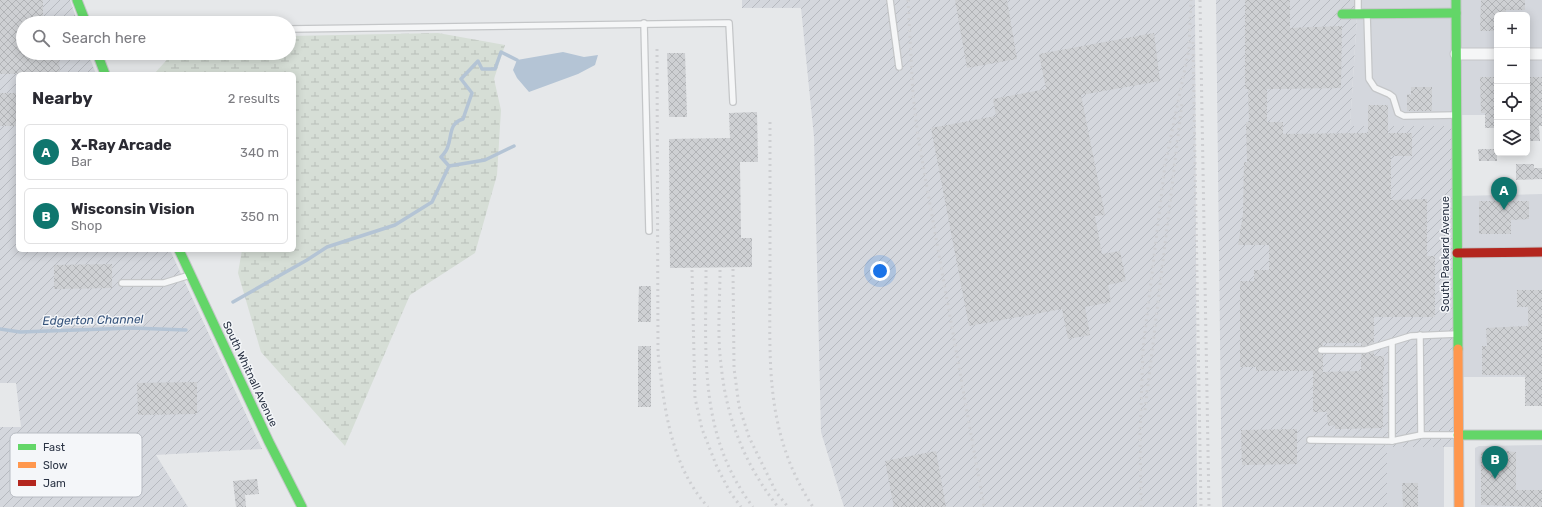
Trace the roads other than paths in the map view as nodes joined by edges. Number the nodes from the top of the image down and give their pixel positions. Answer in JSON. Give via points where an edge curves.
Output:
{"nodes":[{"id":1,"x":77,"y":0,"type":"edge"},
{"id":2,"x":890,"y":0,"type":"edge"},
{"id":3,"x":1358,"y":0,"type":"edge"},
{"id":4,"x":1456,"y":0,"type":"edge"},
{"id":5,"x":1456,"y":13,"type":"junction"},
{"id":6,"x":1342,"y":14,"type":"dead end"},
{"id":7,"x":1363,"y":14,"type":"junction"},
{"id":8,"x":83,"y":16,"type":"edge"},
{"id":9,"x":644,"y":23,"type":"junction"},
{"id":10,"x":296,"y":29,"type":"edge"},
{"id":11,"x":1456,"y":54,"type":"junction"},
{"id":12,"x":1494,"y":54,"type":"edge"},
{"id":13,"x":1530,"y":54,"type":"edge"},
{"id":14,"x":1542,"y":54,"type":"edge"},
{"id":15,"x":100,"y":60,"type":"edge"},
{"id":16,"x":899,"y":67,"type":"dead end"},
{"id":17,"x":104,"y":72,"type":"edge"},
{"id":18,"x":733,"y":102,"type":"dead end"},
{"id":19,"x":1456,"y":115,"type":"junction"},
{"id":20,"x":650,"y":231,"type":"dead end"},
{"id":21,"x":180,"y":252,"type":"edge"},
{"id":22,"x":1542,"y":252,"type":"edge"},
{"id":23,"x":1457,"y":253,"type":"junction"},
{"id":24,"x":190,"y":274,"type":"junction"},
{"id":25,"x":122,"y":283,"type":"dead end"},
{"id":26,"x":1458,"y":334,"type":"junction"},
{"id":27,"x":1420,"y":335,"type":"junction"},
{"id":28,"x":1392,"y":342,"type":"junction"},
{"id":29,"x":1321,"y":350,"type":"dead end"},
{"id":30,"x":1422,"y":435,"type":"junction"},
{"id":31,"x":1458,"y":435,"type":"junction"},
{"id":32,"x":1542,"y":435,"type":"edge"},
{"id":33,"x":1310,"y":440,"type":"dead end"},
{"id":34,"x":1392,"y":441,"type":"junction"},
{"id":35,"x":302,"y":507,"type":"edge"},
{"id":36,"x":1459,"y":507,"type":"edge"}],
"edges":[{"from":1,"to":8,"type":"street"},
{"from":2,"to":16,"type":"lane"},
{"from":3,"to":7,"type":"lane"},
{"from":4,"to":5,"type":"street","name":"South Packard Avenue"},
{"from":5,"to":7,"type":"street"},
{"from":5,"to":11,"type":"street","name":"South Packard Avenue"},
{"from":6,"to":7,"type":"street"},
{"from":7,"to":19,"type":"lane","via":[[1369,79],[1375,88],[1393,97],[1398,113],[1404,116]]},
{"from":9,"to":10,"type":"lane"},
{"from":9,"to":18,"type":"lane","via":[[729,23]]},
{"from":9,"to":20,"type":"lane"},
{"from":11,"to":12,"type":"street"},
{"from":11,"to":19,"type":"street","name":"South Packard Avenue"},
{"from":13,"to":14,"type":"street"},
{"from":15,"to":17,"type":"street"},
{"from":19,"to":23,"type":"street","name":"South Packard Avenue"},
{"from":21,"to":24,"type":"street","name":"South Whitnall Avenue"},
{"from":22,"to":23,"type":"street"},
{"from":23,"to":26,"type":"street","name":"South Packard Avenue"},
{"from":24,"to":25,"type":"lane","via":[[164,283]]},
{"from":24,"to":35,"type":"street","name":"South Whitnall Avenue","via":[[268,442]]},
{"from":26,"to":27,"type":"lane"},
{"from":26,"to":31,"type":"street","name":"South Packard Avenue"},
{"from":27,"to":28,"type":"lane"},
{"from":27,"to":30,"type":"lane"},
{"from":28,"to":29,"type":"lane","via":[[1365,350]]},
{"from":28,"to":34,"type":"lane"},
{"from":30,"to":31,"type":"lane"},
{"from":30,"to":34,"type":"lane"},
{"from":31,"to":32,"type":"street"},
{"from":31,"to":36,"type":"street","name":"South Packard Avenue"},
{"from":33,"to":34,"type":"lane"}]}
